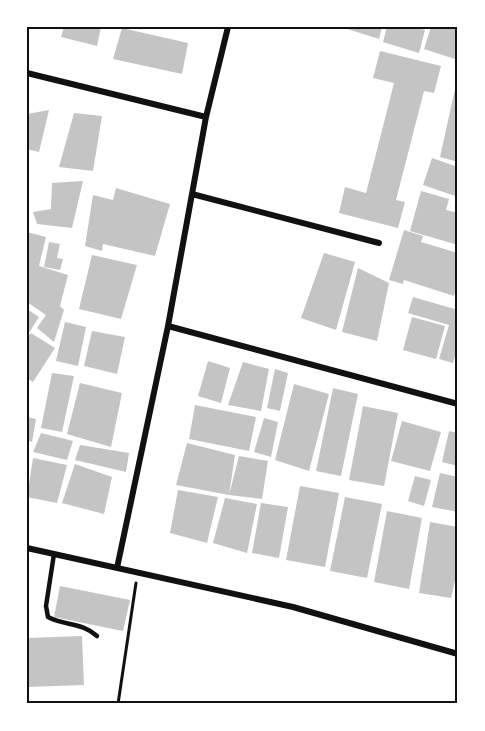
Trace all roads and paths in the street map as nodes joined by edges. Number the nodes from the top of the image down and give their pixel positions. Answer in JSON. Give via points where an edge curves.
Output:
{"nodes":[{"id":1,"x":228,"y":27,"type":"edge"},
{"id":2,"x":27,"y":73,"type":"edge"},
{"id":3,"x":206,"y":117,"type":"junction"},
{"id":4,"x":192,"y":194,"type":"junction"},
{"id":5,"x":379,"y":243,"type":"dead end"},
{"id":6,"x":168,"y":326,"type":"junction"},
{"id":7,"x":458,"y":404,"type":"edge"},
{"id":8,"x":27,"y":548,"type":"edge"},
{"id":9,"x":54,"y":554,"type":"junction"},
{"id":10,"x":117,"y":568,"type":"junction"},
{"id":11,"x":138,"y":572,"type":"junction"},
{"id":12,"x":97,"y":636,"type":"dead end"},
{"id":13,"x":458,"y":654,"type":"edge"},
{"id":14,"x":118,"y":704,"type":"edge"}],
"edges":[{"from":1,"to":3,"type":"street"},
{"from":2,"to":3,"type":"street"},
{"from":3,"to":4,"type":"street"},
{"from":4,"to":5,"type":"street"},
{"from":4,"to":6,"type":"street"},
{"from":6,"to":7,"type":"street"},
{"from":6,"to":10,"type":"street"},
{"from":8,"to":9,"type":"street"},
{"from":9,"to":10,"type":"street"},
{"from":9,"to":12,"type":"lane","via":[[46,606],[48,617],[89,628]]},
{"from":10,"to":11,"type":"street"},
{"from":11,"to":13,"type":"street","via":[[292,607]]},
{"from":11,"to":14,"type":"path"}]}
